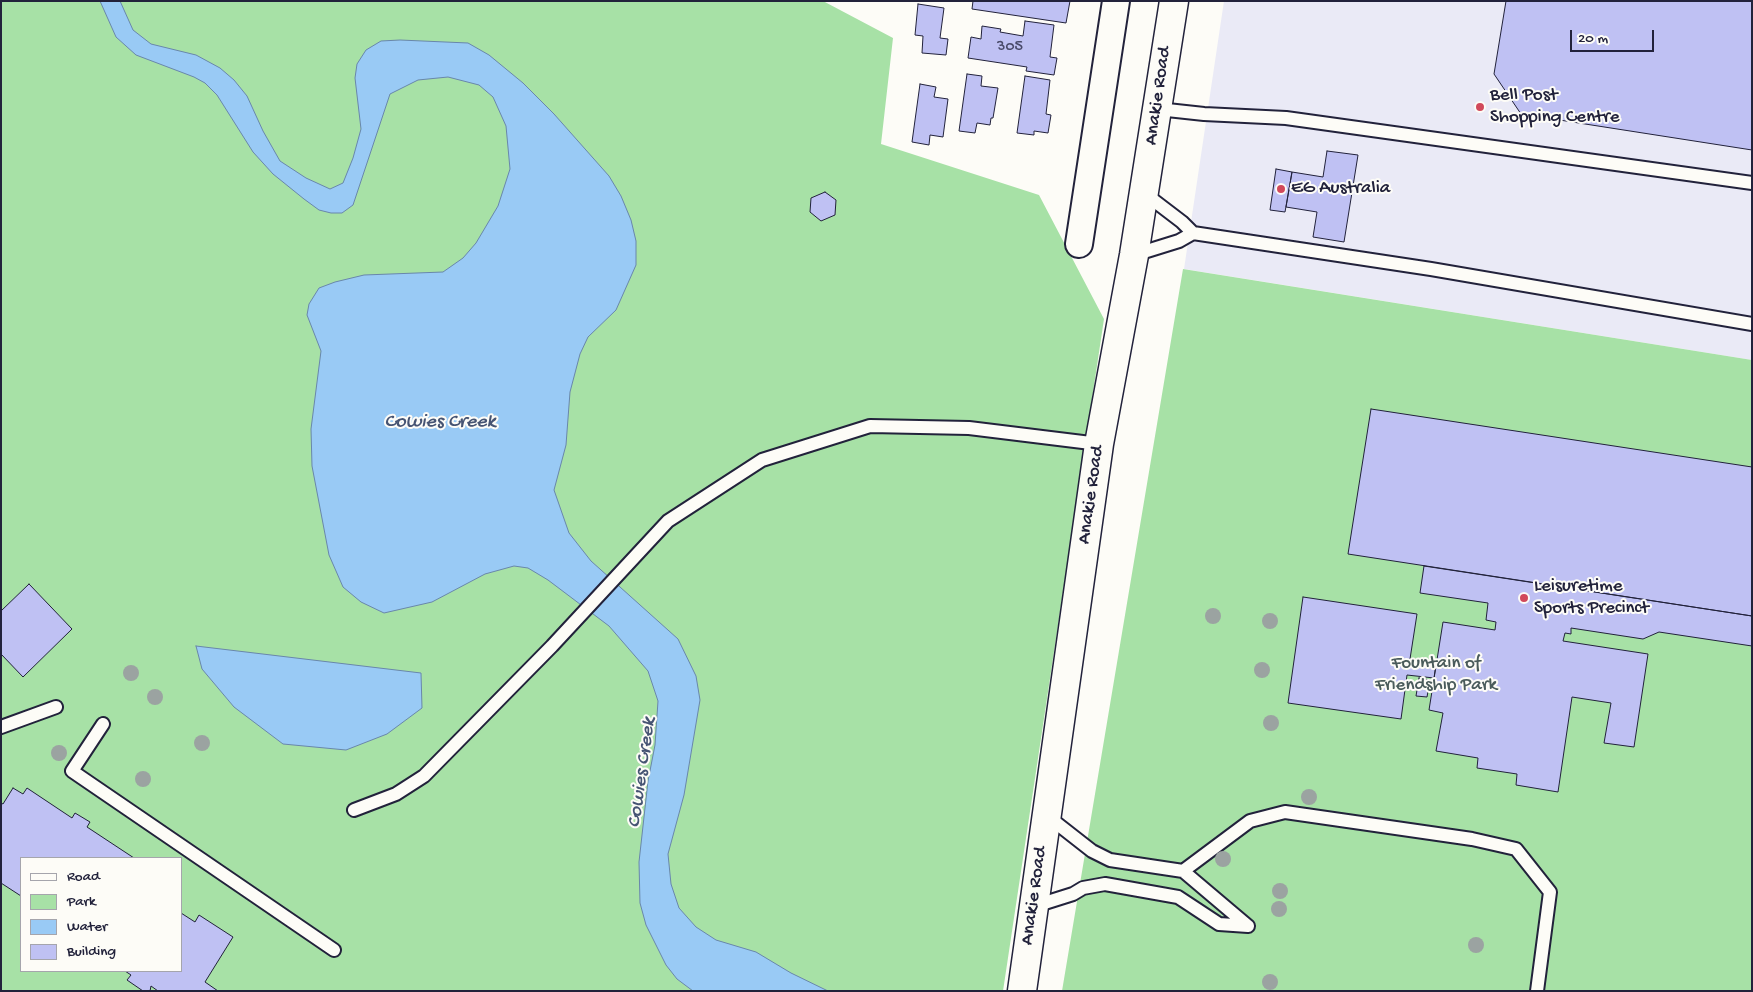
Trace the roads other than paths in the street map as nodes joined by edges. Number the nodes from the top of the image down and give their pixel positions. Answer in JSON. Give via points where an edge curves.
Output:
{"nodes":[{"id":1,"x":1116,"y":1,"type":"edge"},
{"id":2,"x":1174,"y":1,"type":"edge"},
{"id":3,"x":1158,"y":109,"type":"junction"},
{"id":4,"x":1752,"y":183,"type":"edge"},
{"id":5,"x":1144,"y":193,"type":"junction"},
{"id":6,"x":1193,"y":233,"type":"junction"},
{"id":7,"x":1079,"y":244,"type":"dead end"},
{"id":8,"x":1134,"y":255,"type":"junction"},
{"id":9,"x":1752,"y":324,"type":"edge"},
{"id":10,"x":1099,"y":444,"type":"junction"},
{"id":11,"x":56,"y":707,"type":"dead end"},
{"id":12,"x":103,"y":724,"type":"dead end"},
{"id":13,"x":1,"y":727,"type":"edge"},
{"id":14,"x":354,"y":810,"type":"dead end"},
{"id":15,"x":1046,"y":815,"type":"junction"},
{"id":16,"x":1183,"y":871,"type":"junction"},
{"id":17,"x":1034,"y":906,"type":"junction"},
{"id":18,"x":334,"y":950,"type":"dead end"},
{"id":19,"x":1022,"y":991,"type":"edge"},
{"id":20,"x":1537,"y":991,"type":"edge"}],
"edges":[{"from":1,"to":7,"type":"street"},
{"from":2,"to":3,"type":"main road","name":"Anakie Road"},
{"from":3,"to":4,"type":"lane","via":[[1286,118]]},
{"from":3,"to":5,"type":"main road","name":"Anakie Road"},
{"from":5,"to":6,"type":"lane"},
{"from":5,"to":8,"type":"main road","name":"Anakie Road"},
{"from":6,"to":8,"type":"lane","via":[[1180,241]]},
{"from":6,"to":9,"type":"lane"},
{"from":8,"to":10,"type":"main road","name":"Anakie Road"},
{"from":10,"to":14,"type":"lane","via":[[969,428],[870,426],[762,460],[668,521],[424,776],[396,794]]},
{"from":10,"to":15,"type":"main road","name":"Anakie Road"},
{"from":11,"to":13,"type":"lane"},
{"from":12,"to":18,"type":"lane","via":[[72,771]]},
{"from":15,"to":16,"type":"lane","via":[[1092,851],[1110,860]]},
{"from":15,"to":17,"type":"main road","name":"Anakie Road"},
{"from":16,"to":17,"type":"lane","via":[[1248,926],[1219,924],[1178,897],[1105,884],[1083,888]]},
{"from":16,"to":20,"type":"lane","via":[[1250,821],[1285,812],[1472,839],[1516,849],[1550,892]]},
{"from":17,"to":19,"type":"main road","name":"Anakie Road"}]}
